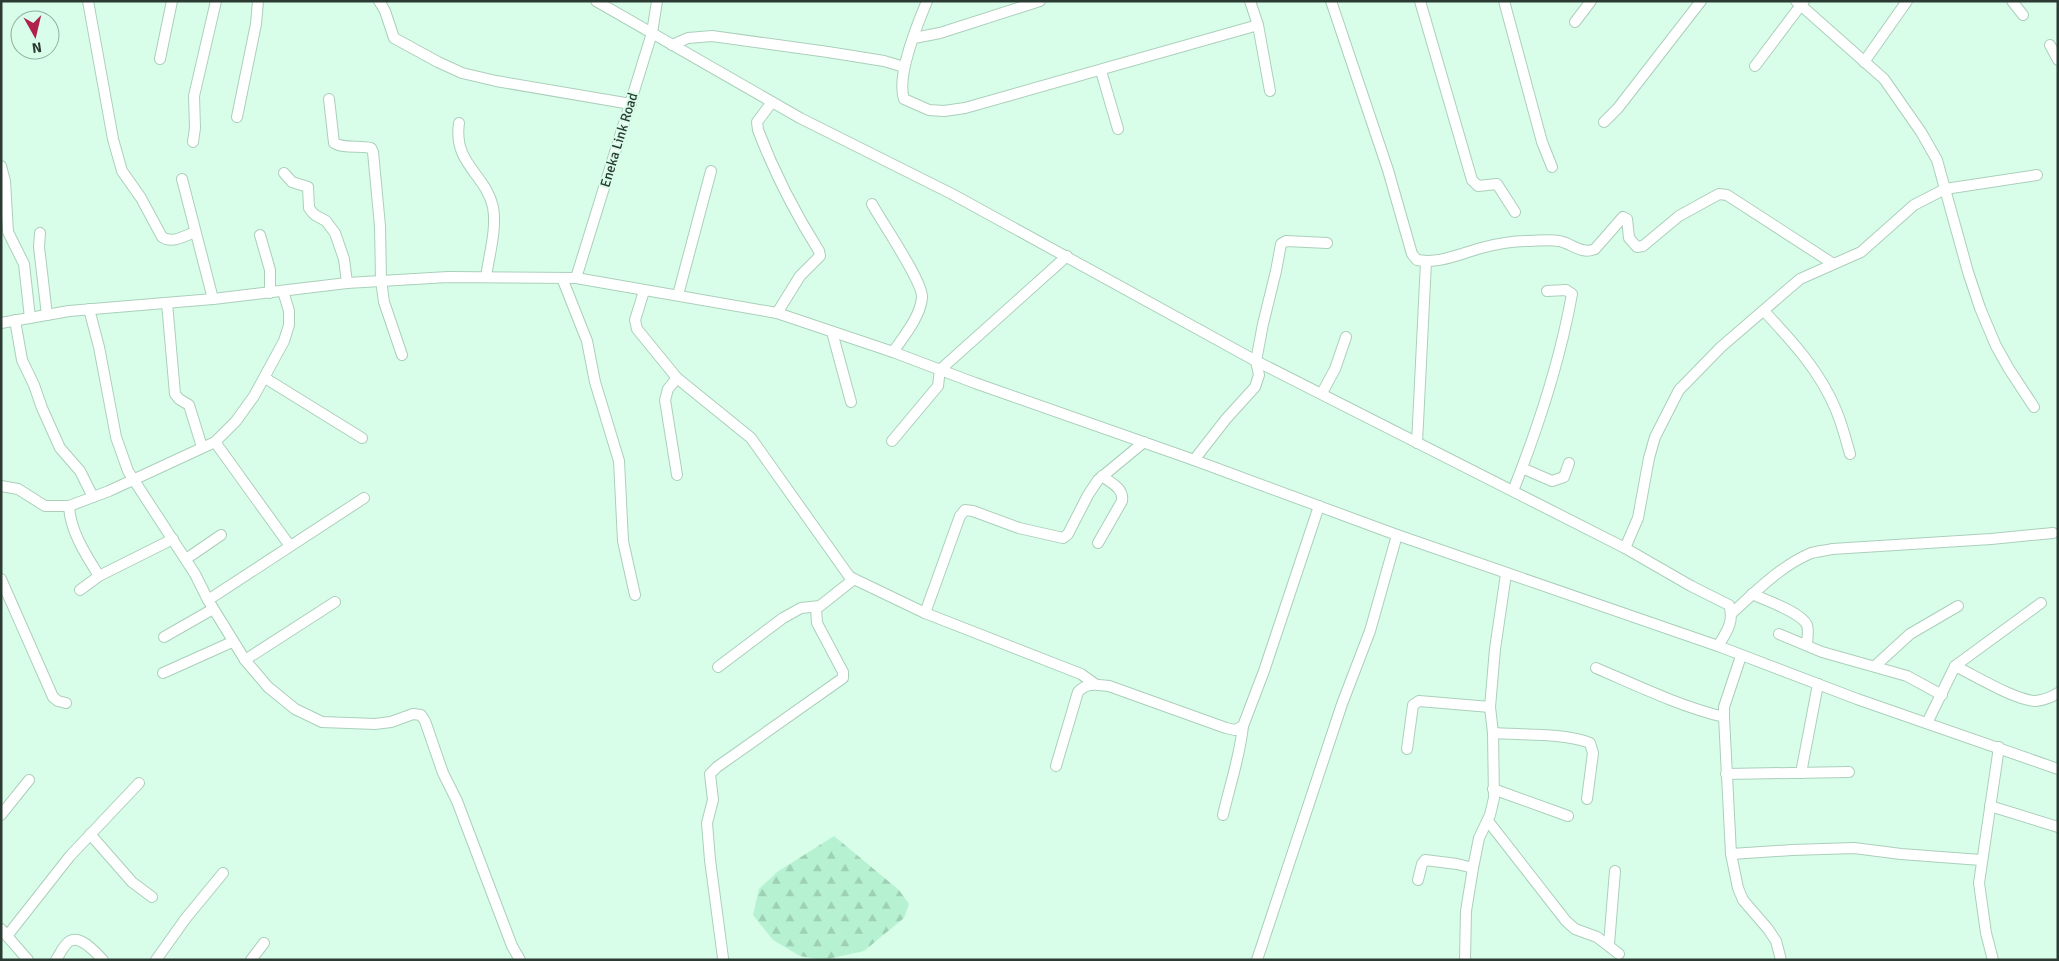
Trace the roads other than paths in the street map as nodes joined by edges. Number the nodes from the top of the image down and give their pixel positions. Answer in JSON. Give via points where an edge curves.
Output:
{"nodes":[{"id":1,"x":88,"y":1,"type":"edge"},
{"id":2,"x":172,"y":1,"type":"edge"},
{"id":3,"x":216,"y":1,"type":"edge"},
{"id":4,"x":258,"y":1,"type":"edge"},
{"id":5,"x":379,"y":1,"type":"edge"},
{"id":6,"x":596,"y":1,"type":"edge"},
{"id":7,"x":657,"y":1,"type":"edge"},
{"id":8,"x":926,"y":1,"type":"edge"},
{"id":9,"x":1040,"y":1,"type":"edge"},
{"id":10,"x":1250,"y":1,"type":"edge"},
{"id":11,"x":1331,"y":1,"type":"edge"},
{"id":12,"x":1420,"y":1,"type":"edge"},
{"id":13,"x":1504,"y":1,"type":"edge"},
{"id":14,"x":1591,"y":1,"type":"edge"},
{"id":15,"x":1701,"y":1,"type":"edge"},
{"id":16,"x":1907,"y":1,"type":"edge"},
{"id":17,"x":2012,"y":1,"type":"edge"},
{"id":18,"x":1801,"y":3,"type":"edge"},
{"id":19,"x":2023,"y":15,"type":"dead end"},
{"id":20,"x":1575,"y":22,"type":"dead end"},
{"id":21,"x":1258,"y":25,"type":"junction"},
{"id":22,"x":652,"y":33,"type":"junction"},
{"id":23,"x":914,"y":38,"type":"junction"},
{"id":24,"x":672,"y":45,"type":"junction"},
{"id":25,"x":2050,"y":45,"type":"dead end"},
{"id":26,"x":160,"y":59,"type":"dead end"},
{"id":27,"x":2058,"y":60,"type":"edge"},
{"id":28,"x":1864,"y":62,"type":"junction"},
{"id":29,"x":1755,"y":66,"type":"dead end"},
{"id":30,"x":904,"y":67,"type":"junction"},
{"id":31,"x":1101,"y":71,"type":"junction"},
{"id":32,"x":1270,"y":91,"type":"dead end"},
{"id":33,"x":329,"y":99,"type":"dead end"},
{"id":34,"x":772,"y":102,"type":"junction"},
{"id":35,"x":631,"y":104,"type":"junction"},
{"id":36,"x":237,"y":117,"type":"dead end"},
{"id":37,"x":1604,"y":122,"type":"dead end"},
{"id":38,"x":459,"y":123,"type":"dead end"},
{"id":39,"x":1118,"y":129,"type":"dead end"},
{"id":40,"x":193,"y":142,"type":"dead end"},
{"id":41,"x":1,"y":166,"type":"edge"},
{"id":42,"x":1552,"y":167,"type":"dead end"},
{"id":43,"x":711,"y":171,"type":"dead end"},
{"id":44,"x":284,"y":174,"type":"dead end"},
{"id":45,"x":2038,"y":175,"type":"dead end"},
{"id":46,"x":182,"y":179,"type":"dead end"},
{"id":47,"x":1945,"y":189,"type":"junction"},
{"id":48,"x":872,"y":204,"type":"dead end"},
{"id":49,"x":1515,"y":212,"type":"dead end"},
{"id":50,"x":195,"y":232,"type":"junction"},
{"id":51,"x":40,"y":233,"type":"dead end"},
{"id":52,"x":260,"y":235,"type":"dead end"},
{"id":53,"x":1327,"y":243,"type":"dead end"},
{"id":54,"x":1067,"y":256,"type":"junction"},
{"id":55,"x":1426,"y":262,"type":"junction"},
{"id":56,"x":1832,"y":263,"type":"junction"},
{"id":57,"x":486,"y":277,"type":"junction"},
{"id":58,"x":562,"y":278,"type":"junction"},
{"id":59,"x":576,"y":278,"type":"junction"},
{"id":60,"x":381,"y":280,"type":"junction"},
{"id":61,"x":347,"y":282,"type":"junction"},
{"id":62,"x":1547,"y":290,"type":"dead end"},
{"id":63,"x":283,"y":291,"type":"junction"},
{"id":64,"x":644,"y":291,"type":"junction"},
{"id":65,"x":270,"y":293,"type":"junction"},
{"id":66,"x":678,"y":295,"type":"junction"},
{"id":67,"x":213,"y":299,"type":"junction"},
{"id":68,"x":167,"y":303,"type":"junction"},
{"id":69,"x":89,"y":309,"type":"junction"},
{"id":70,"x":1764,"y":311,"type":"junction"},
{"id":71,"x":777,"y":313,"type":"junction"},
{"id":72,"x":47,"y":315,"type":"junction"},
{"id":73,"x":30,"y":318,"type":"junction"},
{"id":74,"x":15,"y":320,"type":"junction"},
{"id":75,"x":1,"y":323,"type":"edge"},
{"id":76,"x":832,"y":332,"type":"junction"},
{"id":77,"x":1346,"y":337,"type":"dead end"},
{"id":78,"x":893,"y":352,"type":"junction"},
{"id":79,"x":402,"y":355,"type":"dead end"},
{"id":80,"x":1256,"y":361,"type":"junction"},
{"id":81,"x":941,"y":369,"type":"junction"},
{"id":82,"x":265,"y":378,"type":"junction"},
{"id":83,"x":677,"y":378,"type":"junction"},
{"id":84,"x":1322,"y":393,"type":"junction"},
{"id":85,"x":851,"y":402,"type":"dead end"},
{"id":86,"x":2034,"y":407,"type":"dead end"},
{"id":87,"x":362,"y":438,"type":"dead end"},
{"id":88,"x":892,"y":441,"type":"dead end"},
{"id":89,"x":215,"y":442,"type":"junction"},
{"id":90,"x":1144,"y":442,"type":"junction"},
{"id":91,"x":1417,"y":443,"type":"junction"},
{"id":92,"x":202,"y":447,"type":"junction"},
{"id":93,"x":1850,"y":454,"type":"dead end"},
{"id":94,"x":1194,"y":460,"type":"junction"},
{"id":95,"x":1569,"y":463,"type":"dead end"},
{"id":96,"x":1522,"y":468,"type":"junction"},
{"id":97,"x":677,"y":474,"type":"dead end"},
{"id":98,"x":1102,"y":476,"type":"junction"},
{"id":99,"x":135,"y":479,"type":"junction"},
{"id":100,"x":1,"y":486,"type":"edge"},
{"id":101,"x":1513,"y":491,"type":"junction"},
{"id":102,"x":93,"y":497,"type":"junction"},
{"id":103,"x":364,"y":498,"type":"dead end"},
{"id":104,"x":69,"y":506,"type":"junction"},
{"id":105,"x":1319,"y":506,"type":"junction"},
{"id":106,"x":2053,"y":533,"type":"dead end"},
{"id":107,"x":221,"y":535,"type":"dead end"},
{"id":108,"x":1397,"y":535,"type":"junction"},
{"id":109,"x":173,"y":539,"type":"junction"},
{"id":110,"x":1098,"y":544,"type":"dead end"},
{"id":111,"x":290,"y":546,"type":"junction"},
{"id":112,"x":1625,"y":548,"type":"junction"},
{"id":113,"x":186,"y":559,"type":"junction"},
{"id":114,"x":1506,"y":574,"type":"junction"},
{"id":115,"x":99,"y":576,"type":"junction"},
{"id":116,"x":1,"y":579,"type":"edge"},
{"id":117,"x":854,"y":579,"type":"junction"},
{"id":118,"x":80,"y":590,"type":"dead end"},
{"id":119,"x":1752,"y":594,"type":"junction"},
{"id":120,"x":635,"y":595,"type":"dead end"},
{"id":121,"x":335,"y":602,"type":"dead end"},
{"id":122,"x":2041,"y":603,"type":"dead end"},
{"id":123,"x":210,"y":604,"type":"junction"},
{"id":124,"x":1958,"y":606,"type":"dead end"},
{"id":125,"x":816,"y":608,"type":"junction"},
{"id":126,"x":925,"y":613,"type":"junction"},
{"id":127,"x":1732,"y":613,"type":"junction"},
{"id":128,"x":1779,"y":634,"type":"dead end"},
{"id":129,"x":164,"y":637,"type":"dead end"},
{"id":130,"x":232,"y":642,"type":"junction"},
{"id":131,"x":1807,"y":645,"type":"junction"},
{"id":132,"x":1718,"y":646,"type":"junction"},
{"id":133,"x":1741,"y":656,"type":"junction"},
{"id":134,"x":245,"y":660,"type":"junction"},
{"id":135,"x":1875,"y":666,"type":"junction"},
{"id":136,"x":1954,"y":666,"type":"junction"},
{"id":137,"x":718,"y":667,"type":"dead end"},
{"id":138,"x":1596,"y":668,"type":"dead end"},
{"id":139,"x":163,"y":674,"type":"dead end"},
{"id":140,"x":1095,"y":684,"type":"junction"},
{"id":141,"x":1818,"y":684,"type":"junction"},
{"id":142,"x":2058,"y":693,"type":"edge"},
{"id":143,"x":1942,"y":695,"type":"junction"},
{"id":144,"x":66,"y":703,"type":"dead end"},
{"id":145,"x":1490,"y":707,"type":"junction"},
{"id":146,"x":1724,"y":716,"type":"junction"},
{"id":147,"x":1927,"y":723,"type":"junction"},
{"id":148,"x":1243,"y":726,"type":"junction"},
{"id":149,"x":1493,"y":733,"type":"junction"},
{"id":150,"x":1999,"y":747,"type":"junction"},
{"id":151,"x":1407,"y":749,"type":"dead end"},
{"id":152,"x":1056,"y":766,"type":"dead end"},
{"id":153,"x":2058,"y":769,"type":"edge"},
{"id":154,"x":1849,"y":772,"type":"dead end"},
{"id":155,"x":1801,"y":773,"type":"junction"},
{"id":156,"x":1726,"y":774,"type":"junction"},
{"id":157,"x":29,"y":780,"type":"dead end"},
{"id":158,"x":139,"y":783,"type":"dead end"},
{"id":159,"x":1493,"y":789,"type":"junction"},
{"id":160,"x":1587,"y":799,"type":"dead end"},
{"id":161,"x":1990,"y":806,"type":"junction"},
{"id":162,"x":1,"y":815,"type":"edge"},
{"id":163,"x":1223,"y":815,"type":"dead end"},
{"id":164,"x":1568,"y":816,"type":"dead end"},
{"id":165,"x":1488,"y":820,"type":"junction"},
{"id":166,"x":2058,"y":827,"type":"edge"},
{"id":167,"x":90,"y":834,"type":"junction"},
{"id":168,"x":1731,"y":854,"type":"junction"},
{"id":169,"x":1981,"y":860,"type":"junction"},
{"id":170,"x":1473,"y":868,"type":"junction"},
{"id":171,"x":1616,"y":871,"type":"dead end"},
{"id":172,"x":223,"y":873,"type":"dead end"},
{"id":173,"x":1418,"y":880,"type":"dead end"},
{"id":174,"x":152,"y":897,"type":"dead end"},
{"id":175,"x":4,"y":932,"type":"edge"},
{"id":176,"x":264,"y":943,"type":"dead end"},
{"id":177,"x":1609,"y":944,"type":"junction"},
{"id":178,"x":1620,"y":954,"type":"dead end"},
{"id":179,"x":723,"y":958,"type":"dead end"},
{"id":180,"x":28,"y":960,"type":"edge"},
{"id":181,"x":56,"y":960,"type":"edge"},
{"id":182,"x":103,"y":960,"type":"edge"},
{"id":183,"x":156,"y":960,"type":"edge"},
{"id":184,"x":251,"y":960,"type":"edge"},
{"id":185,"x":520,"y":960,"type":"edge"},
{"id":186,"x":1257,"y":960,"type":"edge"},
{"id":187,"x":1465,"y":960,"type":"edge"},
{"id":188,"x":1781,"y":960,"type":"edge"},
{"id":189,"x":1993,"y":960,"type":"edge"}],
"edges":[{"from":1,"to":50,"type":"street","via":[[113,139],[122,171],[162,237],[174,240]]},
{"from":2,"to":26,"type":"street"},
{"from":3,"to":40,"type":"street","via":[[194,96],[196,128]]},
{"from":4,"to":36,"type":"street"},
{"from":5,"to":35,"type":"street","via":[[394,38],[454,69],[496,81]]},
{"from":6,"to":22,"type":"street"},
{"from":7,"to":22,"type":"street","name":"Eneka Link Road"},
{"from":8,"to":23,"type":"street"},
{"from":9,"to":23,"type":"street","via":[[940,33]]},
{"from":10,"to":21,"type":"street"},
{"from":11,"to":55,"type":"street","via":[[1388,170],[1412,254],[1417,260]]},
{"from":12,"to":49,"type":"street","via":[[1472,180],[1478,186],[1497,184]]},
{"from":13,"to":42,"type":"street","via":[[1542,142]]},
{"from":14,"to":20,"type":"street"},
{"from":15,"to":37,"type":"street"},
{"from":16,"to":28,"type":"street"},
{"from":17,"to":19,"type":"street"},
{"from":18,"to":28,"type":"street"},
{"from":18,"to":29,"type":"street"},
{"from":21,"to":31,"type":"street"},
{"from":21,"to":32,"type":"street"},
{"from":22,"to":24,"type":"street"},
{"from":22,"to":35,"type":"street","name":"Eneka Link Road"},
{"from":23,"to":30,"type":"street"},
{"from":24,"to":30,"type":"street","via":[[688,38],[712,36],[884,61]]},
{"from":24,"to":34,"type":"street"},
{"from":25,"to":27,"type":"street"},
{"from":28,"to":47,"type":"street","via":[[1884,79],[1921,132],[1937,160]]},
{"from":30,"to":31,"type":"street","via":[[901,90],[904,99],[929,110],[944,111]]},
{"from":31,"to":39,"type":"street"},
{"from":33,"to":60,"type":"street","via":[[334,143],[338,146],[363,146],[373,152]]},
{"from":34,"to":54,"type":"street"},
{"from":34,"to":71,"type":"street","via":[[757,122],[758,130],[820,256],[800,276]]},
{"from":35,"to":59,"type":"street","name":"Eneka Link Road"},
{"from":38,"to":57,"type":"street","via":[[459,149],[483,186],[494,215]]},
{"from":41,"to":73,"type":"street","via":[[8,232],[24,264]]},
{"from":43,"to":66,"type":"street"},
{"from":44,"to":61,"type":"street","via":[[292,182],[308,187],[312,212],[331,226],[344,258]]},
{"from":45,"to":47,"type":"street"},
{"from":46,"to":50,"type":"street"},
{"from":47,"to":56,"type":"street","via":[[1914,205],[1860,252]]},
{"from":47,"to":86,"type":"street","via":[[1980,308],[1996,346]]},
{"from":48,"to":78,"type":"street","via":[[922,293],[910,328]]},
{"from":50,"to":67,"type":"street"},
{"from":51,"to":72,"type":"street","via":[[39,253]]},
{"from":52,"to":65,"type":"street","via":[[270,270]]},
{"from":53,"to":80,"type":"street","via":[[1286,241],[1281,244]]},
{"from":54,"to":80,"type":"street"},
{"from":54,"to":81,"type":"street"},
{"from":55,"to":56,"type":"street","via":[[1456,257],[1504,242],[1558,241],[1589,252],[1623,217],[1627,218],[1631,241],[1637,247],[1643,246],[1678,216],[1719,194],[1726,195]]},
{"from":55,"to":91,"type":"street"},
{"from":56,"to":70,"type":"street","via":[[1800,279]]},
{"from":57,"to":58,"type":"street"},
{"from":57,"to":60,"type":"street"},
{"from":58,"to":59,"type":"street"},
{"from":58,"to":120,"type":"street","via":[[587,341],[619,461],[623,541]]},
{"from":59,"to":64,"type":"street"},
{"from":60,"to":61,"type":"street"},
{"from":60,"to":79,"type":"street","via":[[384,302]]},
{"from":61,"to":63,"type":"street"},
{"from":62,"to":96,"type":"street","via":[[1566,290],[1572,294],[1548,391]]},
{"from":63,"to":65,"type":"street"},
{"from":63,"to":82,"type":"street","via":[[289,325]]},
{"from":64,"to":66,"type":"street"},
{"from":64,"to":83,"type":"street","via":[[635,324]]},
{"from":65,"to":67,"type":"street"},
{"from":66,"to":71,"type":"street"},
{"from":67,"to":68,"type":"street"},
{"from":68,"to":69,"type":"street"},
{"from":68,"to":92,"type":"street","via":[[175,394],[189,406]]},
{"from":69,"to":72,"type":"street"},
{"from":69,"to":99,"type":"street","via":[[116,438],[128,471]]},
{"from":70,"to":93,"type":"street","via":[[1798,348],[1820,379],[1836,410]]},
{"from":70,"to":112,"type":"street","via":[[1720,347],[1679,390],[1655,437],[1638,518]]},
{"from":71,"to":76,"type":"street"},
{"from":72,"to":73,"type":"street"},
{"from":73,"to":74,"type":"street"},
{"from":74,"to":75,"type":"street"},
{"from":74,"to":102,"type":"street","via":[[22,360],[42,408],[60,448],[80,471]]},
{"from":76,"to":78,"type":"street"},
{"from":76,"to":85,"type":"street"},
{"from":77,"to":84,"type":"street","via":[[1336,369]]},
{"from":78,"to":81,"type":"street"},
{"from":80,"to":84,"type":"street"},
{"from":80,"to":94,"type":"street","via":[[1259,375],[1255,387]]},
{"from":81,"to":88,"type":"street","via":[[938,386]]},
{"from":81,"to":90,"type":"street"},
{"from":82,"to":87,"type":"street"},
{"from":82,"to":89,"type":"street","via":[[236,420]]},
{"from":83,"to":97,"type":"street","via":[[668,389],[665,400]]},
{"from":83,"to":117,"type":"street","via":[[751,438]]},
{"from":84,"to":91,"type":"street"},
{"from":89,"to":92,"type":"street"},
{"from":89,"to":111,"type":"street"},
{"from":90,"to":94,"type":"street"},
{"from":90,"to":98,"type":"street"},
{"from":91,"to":101,"type":"street"},
{"from":92,"to":99,"type":"street"},
{"from":94,"to":105,"type":"street"},
{"from":95,"to":96,"type":"street","via":[[1564,477],[1552,481]]},
{"from":96,"to":101,"type":"street"},
{"from":98,"to":110,"type":"street","via":[[1123,495]]},
{"from":98,"to":126,"type":"street","via":[[1063,538],[965,510]]},
{"from":99,"to":102,"type":"street"},
{"from":99,"to":109,"type":"street"},
{"from":100,"to":104,"type":"street","via":[[18,489],[44,506]]},
{"from":101,"to":112,"type":"street"},
{"from":102,"to":104,"type":"street"},
{"from":103,"to":111,"type":"street"},
{"from":104,"to":115,"type":"street","via":[[74,532]]},
{"from":105,"to":108,"type":"street"},
{"from":105,"to":148,"type":"street"},
{"from":106,"to":119,"type":"street","via":[[1832,549],[1810,554],[1788,566]]},
{"from":107,"to":113,"type":"street"},
{"from":108,"to":114,"type":"street"},
{"from":108,"to":186,"type":"street","via":[[1370,631],[1342,704]]},
{"from":109,"to":113,"type":"street"},
{"from":109,"to":115,"type":"street"},
{"from":111,"to":123,"type":"street"},
{"from":112,"to":127,"type":"street","via":[[1729,605]]},
{"from":113,"to":123,"type":"street"},
{"from":114,"to":132,"type":"street"},
{"from":114,"to":145,"type":"street"},
{"from":115,"to":118,"type":"street"},
{"from":116,"to":144,"type":"street","via":[[53,696]]},
{"from":117,"to":125,"type":"street"},
{"from":117,"to":126,"type":"street"},
{"from":119,"to":127,"type":"street"},
{"from":119,"to":131,"type":"street","via":[[1804,620],[1808,628]]},
{"from":121,"to":134,"type":"street"},
{"from":122,"to":136,"type":"street"},
{"from":123,"to":129,"type":"street"},
{"from":123,"to":130,"type":"street"},
{"from":124,"to":135,"type":"street","via":[[1910,634]]},
{"from":125,"to":137,"type":"street","via":[[801,608],[783,618]]},
{"from":125,"to":179,"type":"street","via":[[817,624],[843,672],[843,678],[710,774],[713,800],[707,823]]},
{"from":126,"to":140,"type":"street","via":[[1081,674]]},
{"from":127,"to":132,"type":"street","via":[[1730,625]]},
{"from":128,"to":131,"type":"street"},
{"from":130,"to":134,"type":"street"},
{"from":130,"to":139,"type":"street"},
{"from":131,"to":135,"type":"street","via":[[1847,660]]},
{"from":132,"to":133,"type":"street"},
{"from":133,"to":141,"type":"street"},
{"from":133,"to":146,"type":"street"},
{"from":134,"to":185,"type":"street","via":[[268,687],[295,709],[322,722],[375,724],[413,714],[426,721],[443,773],[458,801]]},
{"from":135,"to":143,"type":"street","via":[[1907,676]]},
{"from":136,"to":142,"type":"street","via":[[2022,699],[2037,701]]},
{"from":136,"to":143,"type":"street"},
{"from":138,"to":146,"type":"street","via":[[1702,712]]},
{"from":140,"to":148,"type":"street","via":[[1109,686],[1226,728],[1235,730]]},
{"from":140,"to":152,"type":"street","via":[[1084,686],[1078,692]]},
{"from":141,"to":147,"type":"street"},
{"from":141,"to":155,"type":"street"},
{"from":143,"to":147,"type":"street"},
{"from":145,"to":149,"type":"street"},
{"from":145,"to":151,"type":"street","via":[[1419,701],[1414,705]]},
{"from":146,"to":156,"type":"street"},
{"from":147,"to":150,"type":"street"},
{"from":148,"to":163,"type":"street","via":[[1241,749]]},
{"from":149,"to":159,"type":"street"},
{"from":149,"to":160,"type":"street","via":[[1558,737],[1590,743],[1593,753]]},
{"from":150,"to":153,"type":"street"},
{"from":150,"to":161,"type":"street"},
{"from":154,"to":155,"type":"street"},
{"from":155,"to":156,"type":"street"},
{"from":156,"to":168,"type":"street"},
{"from":157,"to":162,"type":"street"},
{"from":158,"to":167,"type":"street"},
{"from":159,"to":164,"type":"street"},
{"from":159,"to":165,"type":"street"},
{"from":161,"to":166,"type":"street"},
{"from":161,"to":169,"type":"street"},
{"from":165,"to":170,"type":"street","via":[[1479,838]]},
{"from":165,"to":177,"type":"street","via":[[1566,921],[1575,929]]},
{"from":167,"to":174,"type":"street","via":[[132,882]]},
{"from":167,"to":175,"type":"street"},
{"from":168,"to":169,"type":"street","via":[[1854,848]]},
{"from":168,"to":188,"type":"street","via":[[1743,900],[1776,941]]},
{"from":169,"to":189,"type":"street","via":[[1979,883]]},
{"from":170,"to":173,"type":"street","via":[[1425,860]]},
{"from":170,"to":187,"type":"street","via":[[1466,911]]},
{"from":171,"to":177,"type":"street"},
{"from":172,"to":183,"type":"street"},
{"from":175,"to":180,"type":"street"},
{"from":176,"to":184,"type":"street"},
{"from":177,"to":178,"type":"street"},
{"from":181,"to":182,"type":"street","via":[[73,940],[82,941]]}]}
